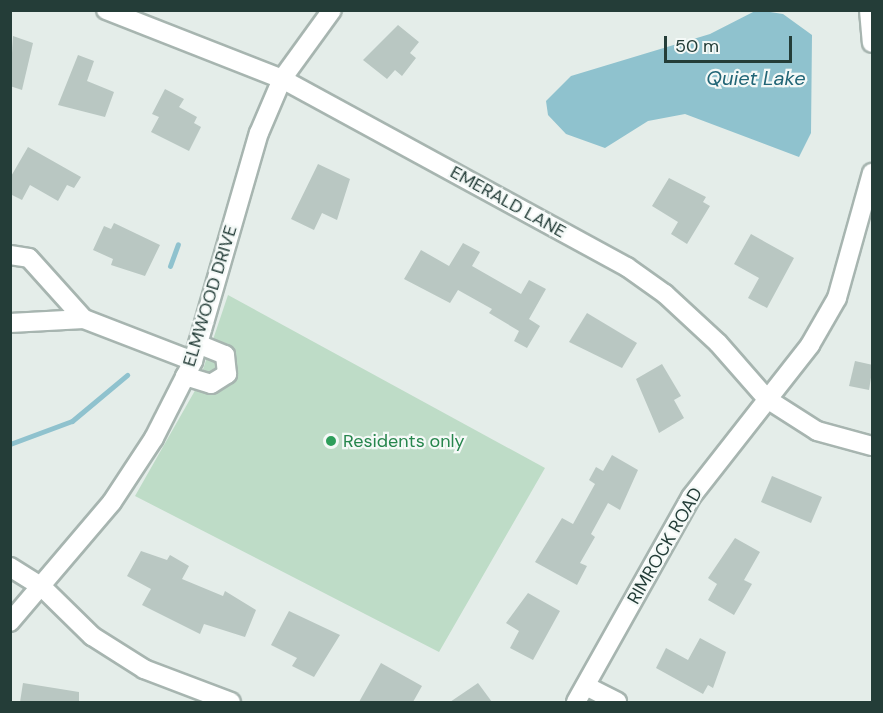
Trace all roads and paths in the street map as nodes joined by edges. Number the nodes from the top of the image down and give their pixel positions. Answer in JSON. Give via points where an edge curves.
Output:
{"nodes":[{"id":1,"x":106,"y":10,"type":"edge"},
{"id":2,"x":332,"y":10,"type":"edge"},
{"id":3,"x":869,"y":10,"type":"edge"},
{"id":4,"x":873,"y":44,"type":"edge"},
{"id":5,"x":282,"y":79,"type":"junction"},
{"id":6,"x":873,"y":173,"type":"edge"},
{"id":7,"x":10,"y":255,"type":"edge"},
{"id":8,"x":84,"y":319,"type":"junction"},
{"id":9,"x":10,"y":323,"type":"edge"},
{"id":10,"x":198,"y":344,"type":"junction"},
{"id":11,"x":189,"y":368,"type":"junction"},
{"id":12,"x":767,"y":399,"type":"junction"},
{"id":13,"x":873,"y":446,"type":"edge"},
{"id":14,"x":10,"y":567,"type":"edge"},
{"id":15,"x":42,"y":587,"type":"junction"},
{"id":16,"x":10,"y":622,"type":"edge"},
{"id":17,"x":586,"y":686,"type":"junction"},
{"id":18,"x":231,"y":702,"type":"edge"},
{"id":19,"x":576,"y":702,"type":"edge"},
{"id":20,"x":617,"y":702,"type":"edge"}],
"edges":[{"from":1,"to":5,"type":"street","name":"EMERALD LANE"},
{"from":2,"to":5,"type":"street","name":"ELMWOOD DRIVE"},
{"from":3,"to":4,"type":"street"},
{"from":5,"to":10,"type":"street","name":"ELMWOOD DRIVE","via":[[255,145]]},
{"from":5,"to":12,"type":"street","name":"EMERALD LANE","via":[[627,267],[665,294],[718,343]]},
{"from":6,"to":12,"type":"street","name":"RIMROCK ROAD","via":[[837,298],[810,345]]},
{"from":7,"to":8,"type":"street","via":[[29,258]]},
{"from":8,"to":9,"type":"street"},
{"from":8,"to":11,"type":"street"},
{"from":10,"to":11,"type":"street","name":"ELMWOOD DRIVE"},
{"from":10,"to":11,"type":"street","via":[[217,350],[228,360],[227,374],[223,382],[205,382]]},
{"from":11,"to":15,"type":"street","name":"ELMWOOD DRIVE","via":[[154,438],[112,502]]},
{"from":12,"to":13,"type":"street","name":"EMERALD LANE","via":[[818,431]]},
{"from":12,"to":17,"type":"street","name":"RIMROCK ROAD","via":[[692,497]]},
{"from":14,"to":15,"type":"street"},
{"from":15,"to":16,"type":"street","name":"ELMWOOD DRIVE"},
{"from":15,"to":18,"type":"street","via":[[92,636],[144,669]]},
{"from":17,"to":19,"type":"street","name":"RIMROCK ROAD"},
{"from":17,"to":20,"type":"street"}]}
